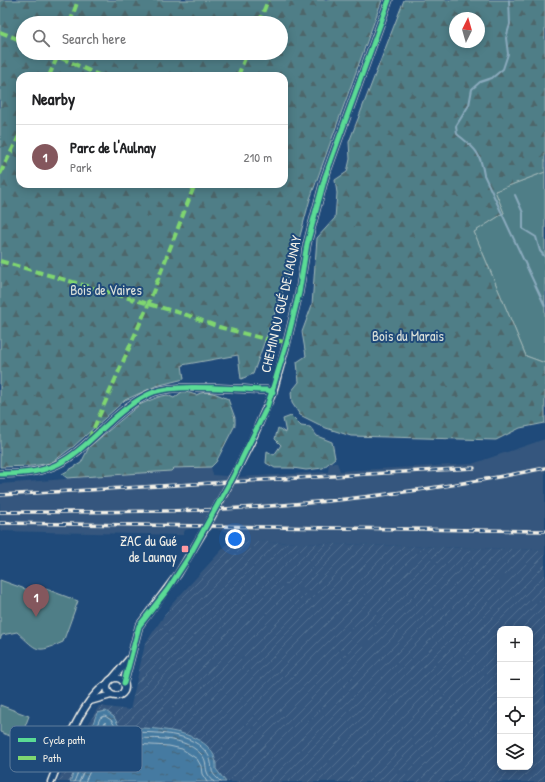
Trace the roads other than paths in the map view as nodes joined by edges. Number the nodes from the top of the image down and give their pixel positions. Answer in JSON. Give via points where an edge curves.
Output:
{"nodes":[{"id":1,"x":389,"y":0,"type":"edge"},
{"id":2,"x":273,"y":392,"type":"junction"},
{"id":3,"x":0,"y":474,"type":"edge"},
{"id":4,"x":130,"y":658,"type":"junction"},
{"id":5,"x":113,"y":678,"type":"junction"},
{"id":6,"x":124,"y":683,"type":"junction"},
{"id":7,"x":107,"y":684,"type":"junction"},
{"id":8,"x":111,"y":695,"type":"junction"},
{"id":9,"x":90,"y":700,"type":"junction"},
{"id":10,"x":76,"y":726,"type":"edge"},
{"id":11,"x":55,"y":772,"type":"edge"},
{"id":12,"x":51,"y":782,"type":"edge"}],
"edges":[{"from":1,"to":2,"type":"street","name":"CHEMIN DU GUÉ DE LAUNAY","via":[[325,176],[307,244],[289,335]]},
{"from":2,"to":3,"type":"street","via":[[180,388],[154,392],[126,408],[81,449],[57,466],[27,474]]},
{"from":2,"to":4,"type":"street","name":"CHEMIN DU GUÉ DE LAUNAY","bridge":true,"via":[[251,442],[205,529],[178,574],[139,626]]},
{"from":4,"to":5,"type":"street","name":"CHEMIN DU GUÉ DE LAUNAY"},
{"from":4,"to":6,"type":"street","name":"CHEMIN DU GUÉ DE LAUNAY"},
{"from":5,"to":6,"type":"street","via":[[118,678]]},
{"from":5,"to":7,"type":"street"},
{"from":6,"to":8,"type":"street","via":[[122,694],[117,697]]},
{"from":7,"to":8,"type":"street","via":[[107,691]]},
{"from":7,"to":9,"type":"street"},
{"from":8,"to":9,"type":"street"},
{"from":9,"to":10,"type":"street"},
{"from":11,"to":12,"type":"street"}]}
